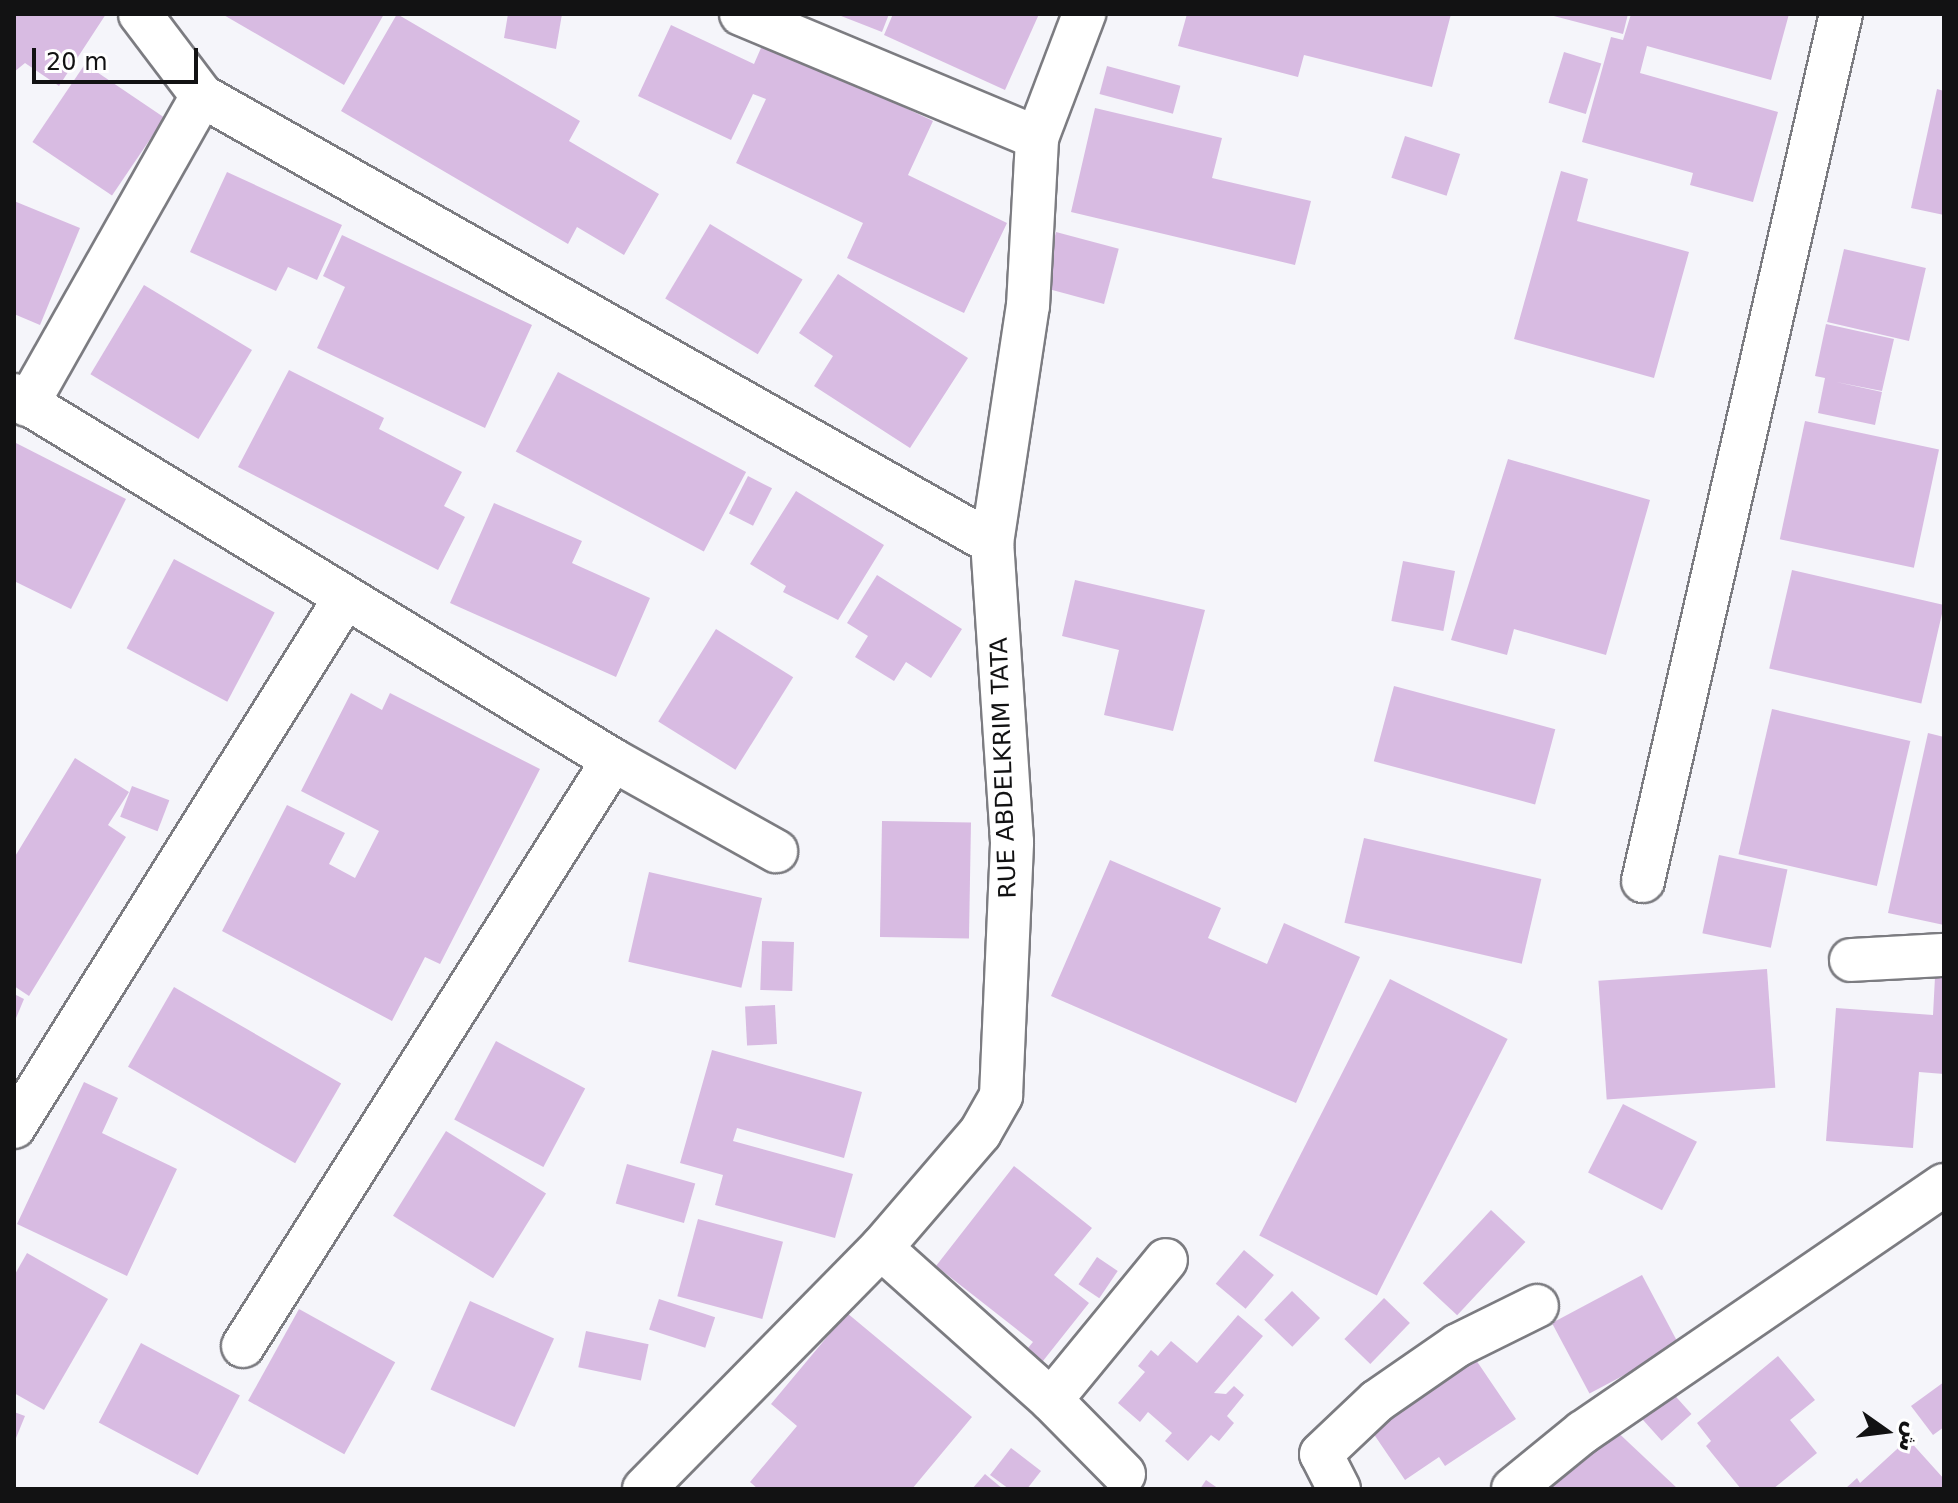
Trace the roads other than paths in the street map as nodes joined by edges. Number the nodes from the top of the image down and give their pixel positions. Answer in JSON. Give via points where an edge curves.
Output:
{"nodes":[{"id":1,"x":140,"y":14,"type":"edge"},
{"id":2,"x":741,"y":14,"type":"edge"},
{"id":3,"x":1084,"y":14,"type":"edge"},
{"id":4,"x":1841,"y":14,"type":"edge"},
{"id":5,"x":202,"y":96,"type":"junction"},
{"id":6,"x":1037,"y":138,"type":"junction"},
{"id":7,"x":21,"y":400,"type":"edge"},
{"id":8,"x":992,"y":543,"type":"junction"},
{"id":9,"x":345,"y":598,"type":"junction"},
{"id":10,"x":613,"y":760,"type":"junction"},
{"id":11,"x":776,"y":851,"type":"dead end"},
{"id":12,"x":1643,"y":881,"type":"dead end"},
{"id":13,"x":1944,"y":955,"type":"edge"},
{"id":14,"x":1851,"y":960,"type":"dead end"},
{"id":15,"x":14,"y":1127,"type":"edge"},
{"id":16,"x":1944,"y":1185,"type":"edge"},
{"id":17,"x":881,"y":1248,"type":"junction"},
{"id":18,"x":1166,"y":1260,"type":"dead end"},
{"id":19,"x":1537,"y":1306,"type":"dead end"},
{"id":20,"x":243,"y":1346,"type":"dead end"},
{"id":21,"x":1051,"y":1400,"type":"junction"},
{"id":22,"x":1124,"y":1474,"type":"dead end"},
{"id":23,"x":644,"y":1489,"type":"edge"},
{"id":24,"x":1339,"y":1489,"type":"edge"},
{"id":25,"x":1513,"y":1489,"type":"edge"}],
"edges":[{"from":1,"to":5,"type":"street"},
{"from":2,"to":6,"type":"street"},
{"from":3,"to":6,"type":"street","name":"RUE ABDELKRIM TATA"},
{"from":4,"to":12,"type":"street"},
{"from":5,"to":7,"type":"street"},
{"from":5,"to":8,"type":"street"},
{"from":6,"to":8,"type":"street","name":"RUE ABDELKRIM TATA","via":[[1028,306]]},
{"from":7,"to":9,"type":"street"},
{"from":8,"to":17,"type":"street","name":"RUE ABDELKRIM TATA","via":[[1012,842],[1001,1096],[980,1133]]},
{"from":9,"to":10,"type":"street"},
{"from":9,"to":15,"type":"street"},
{"from":10,"to":11,"type":"street"},
{"from":10,"to":20,"type":"street"},
{"from":13,"to":14,"type":"street"},
{"from":16,"to":25,"type":"street","via":[[1583,1432]]},
{"from":17,"to":21,"type":"street"},
{"from":17,"to":23,"type":"street","name":"RUE ABDELKRIM TATA"},
{"from":18,"to":21,"type":"street"},
{"from":19,"to":24,"type":"street","via":[[1458,1345],[1377,1401],[1321,1454]]},
{"from":21,"to":22,"type":"street"}]}
